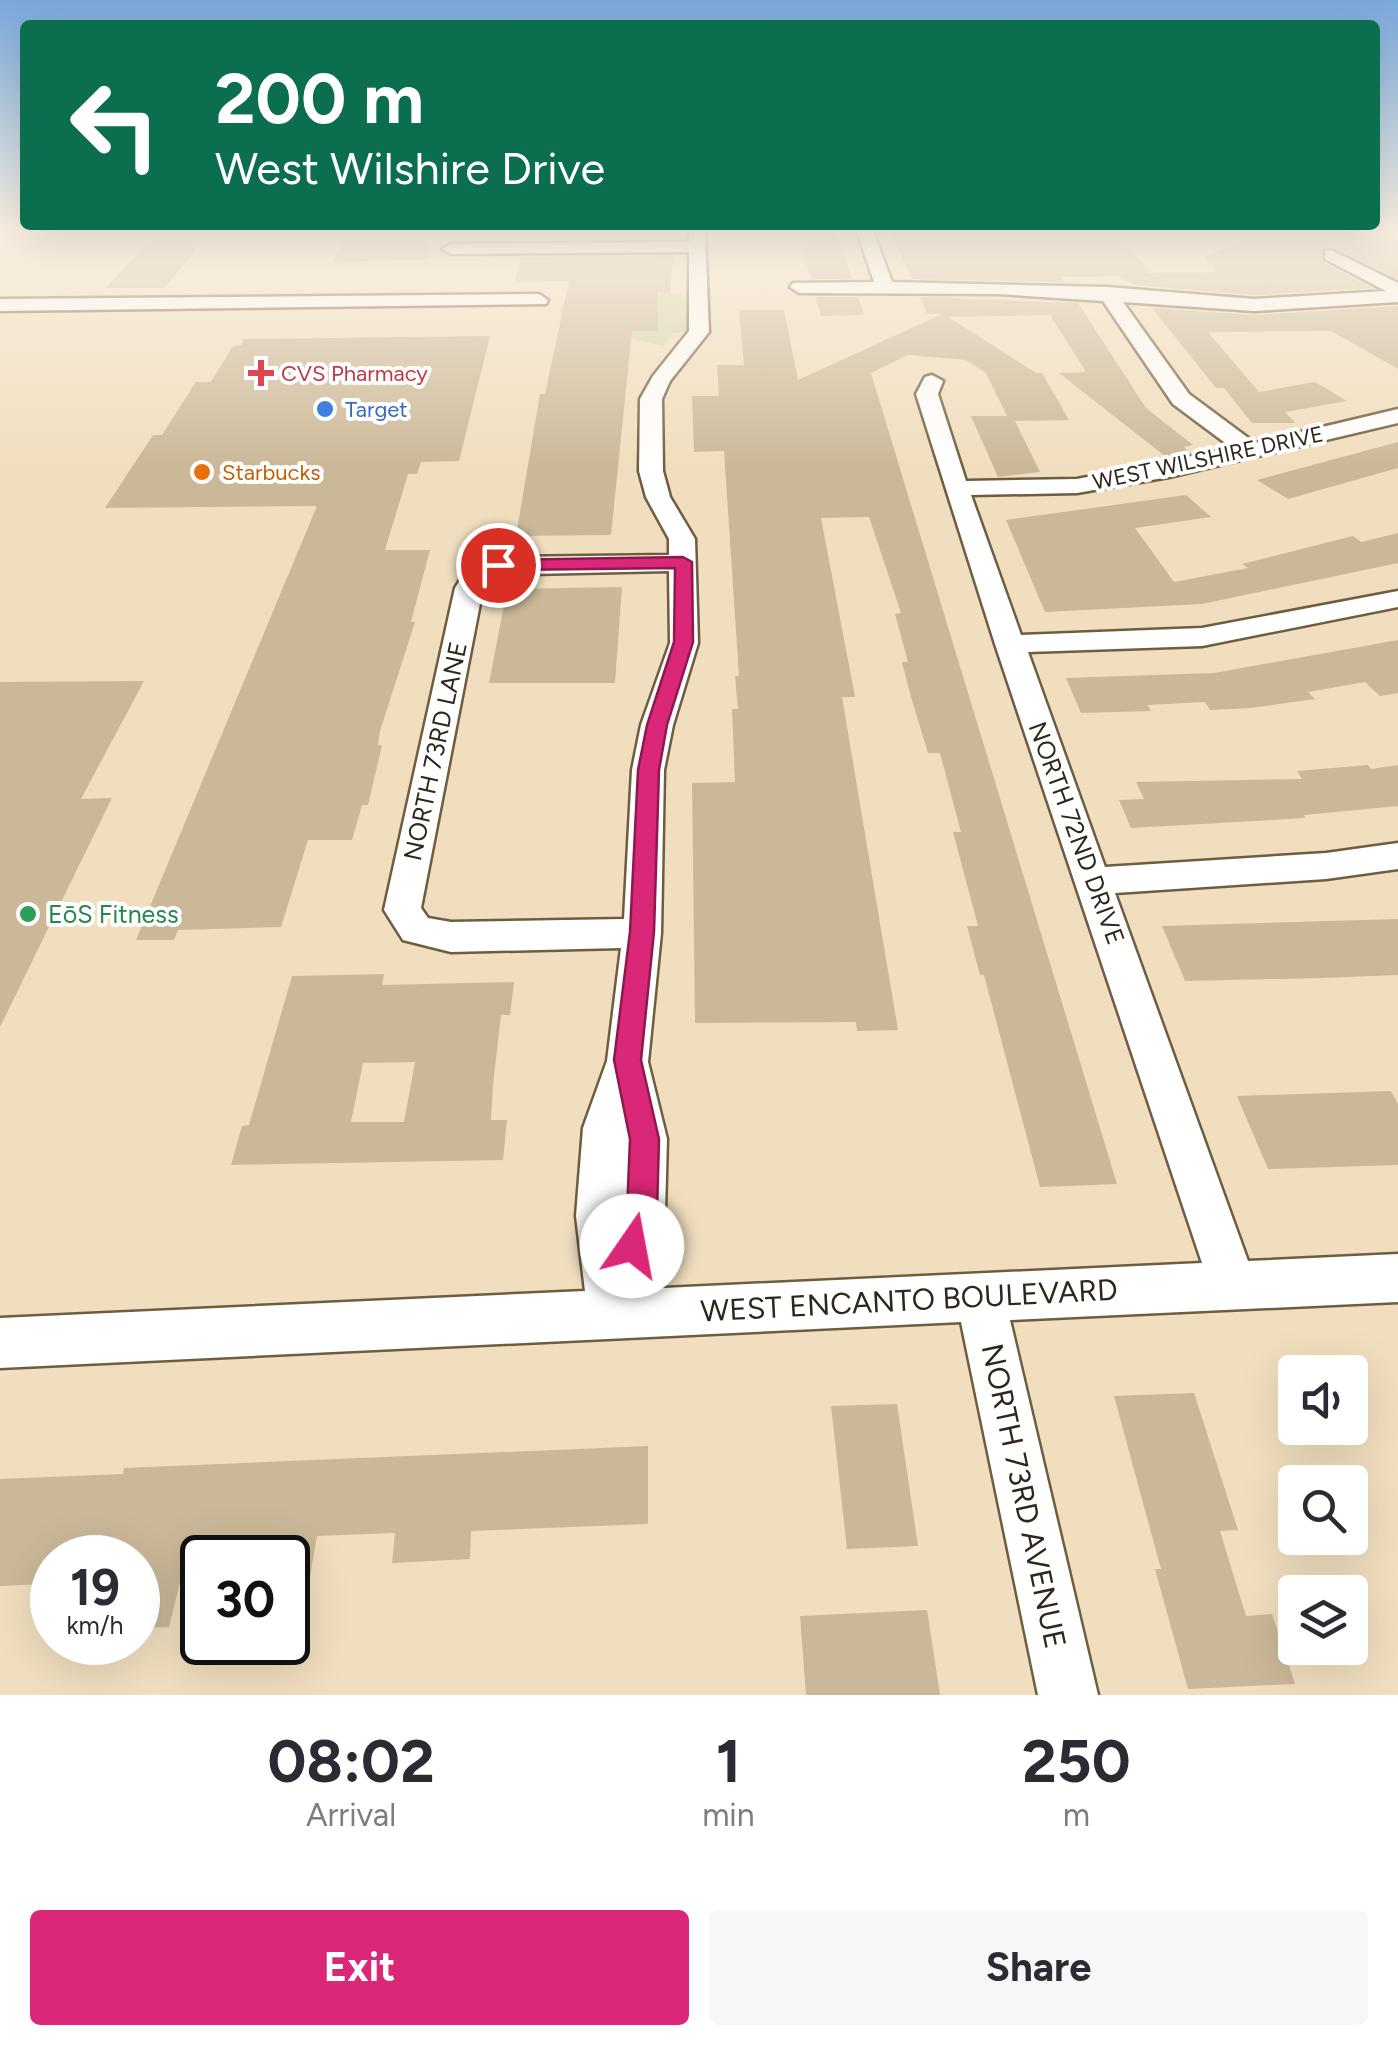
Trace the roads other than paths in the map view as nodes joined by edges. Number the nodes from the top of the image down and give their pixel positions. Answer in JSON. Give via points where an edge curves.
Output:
{"nodes":[{"id":1,"x":700,"y":310,"type":"edge"},
{"id":2,"x":1120,"y":310,"type":"edge"},
{"id":3,"x":932,"y":380,"type":"dead end"},
{"id":4,"x":1398,"y":416,"type":"edge"},
{"id":5,"x":1248,"y":450,"type":"junction"},
{"id":6,"x":956,"y":488,"type":"junction"},
{"id":7,"x":683,"y":562,"type":"junction"},
{"id":8,"x":1398,"y":600,"type":"edge"},
{"id":9,"x":1009,"y":644,"type":"junction"},
{"id":10,"x":1398,"y":856,"type":"edge"},
{"id":11,"x":1095,"y":881,"type":"junction"},
{"id":12,"x":642,"y":932,"type":"junction"},
{"id":13,"x":1398,"y":1278,"type":"edge"},
{"id":14,"x":1233,"y":1285,"type":"junction"},
{"id":15,"x":980,"y":1297,"type":"junction"},
{"id":16,"x":612,"y":1314,"type":"junction"},
{"id":17,"x":0,"y":1343,"type":"edge"},
{"id":18,"x":1068,"y":1695,"type":"edge"}],
"edges":[{"from":1,"to":7,"type":"street","via":[[700,332],[654,390],[650,424],[651,472],[682,540]]},
{"from":2,"to":5,"type":"street","via":[[1182,400]]},
{"from":3,"to":6,"type":"street","name":"NORTH 72ND DRIVE","via":[[926,394]]},
{"from":4,"to":5,"type":"street","name":"WEST WILSHIRE DRIVE"},
{"from":5,"to":6,"type":"street","name":"WEST WILSHIRE DRIVE","via":[[1077,486]]},
{"from":6,"to":9,"type":"street","name":"NORTH 72ND DRIVE"},
{"from":7,"to":12,"type":"street","via":[[684,642],[648,770]]},
{"from":7,"to":12,"type":"street","name":"NORTH 73RD LANE","via":[[479,570],[402,910],[416,930],[450,937]]},
{"from":8,"to":9,"type":"street","via":[[1202,638]]},
{"from":9,"to":11,"type":"street","name":"NORTH 72ND DRIVE"},
{"from":10,"to":11,"type":"street"},
{"from":11,"to":14,"type":"street","name":"NORTH 72ND DRIVE"},
{"from":12,"to":16,"type":"street","via":[[628,1060],[644,1139],[642,1212]]},
{"from":13,"to":14,"type":"street","name":"WEST ENCANTO BOULEVARD"},
{"from":14,"to":15,"type":"street","name":"WEST ENCANTO BOULEVARD"},
{"from":15,"to":16,"type":"street","name":"WEST ENCANTO BOULEVARD"},
{"from":15,"to":18,"type":"street","name":"NORTH 73RD AVENUE"},
{"from":16,"to":17,"type":"street","name":"WEST ENCANTO BOULEVARD"}]}
